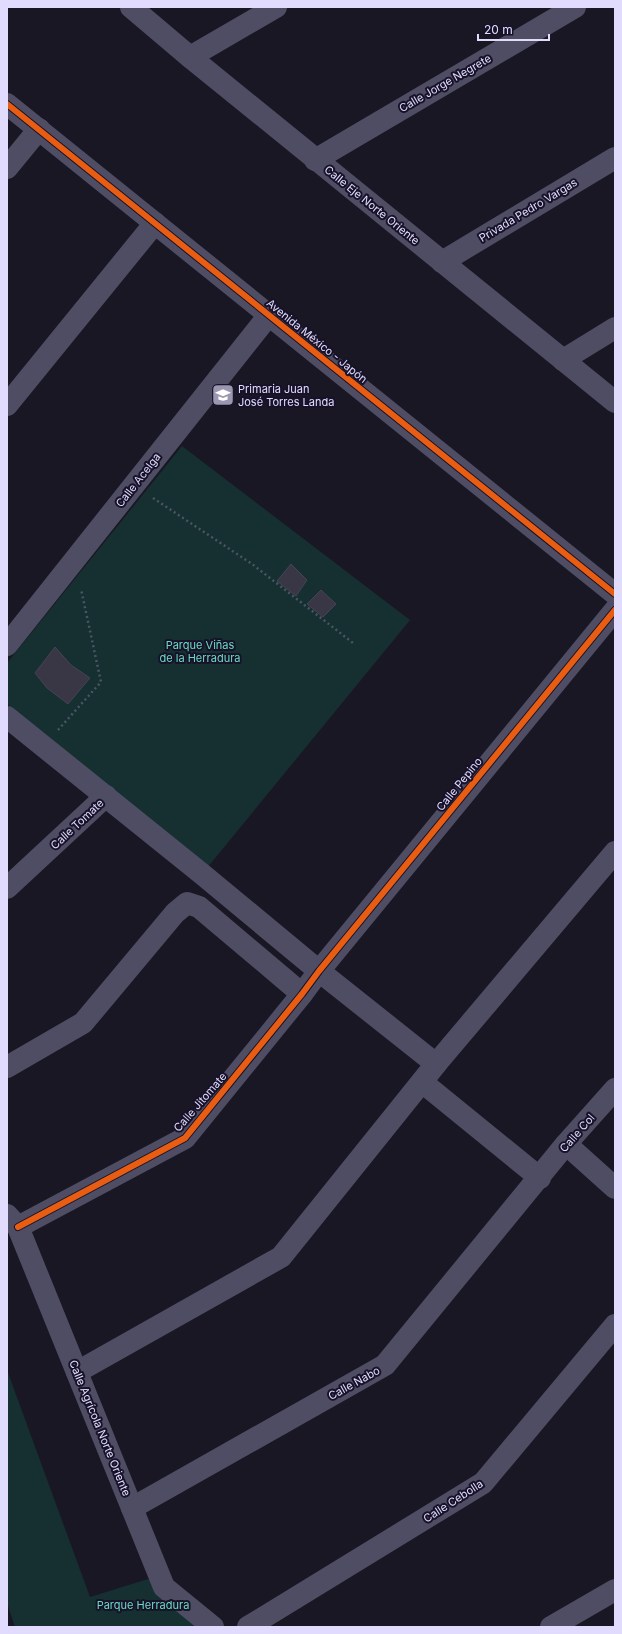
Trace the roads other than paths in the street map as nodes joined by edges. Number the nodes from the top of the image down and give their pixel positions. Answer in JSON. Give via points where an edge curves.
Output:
{"nodes":[{"id":1,"x":131,"y":7,"type":"edge"},
{"id":2,"x":276,"y":7,"type":"edge"},
{"id":3,"x":575,"y":7,"type":"edge"},
{"id":4,"x":190,"y":58,"type":"junction"},
{"id":5,"x":7,"y":104,"type":"edge"},
{"id":6,"x":39,"y":129,"type":"junction"},
{"id":7,"x":615,"y":158,"type":"edge"},
{"id":8,"x":315,"y":160,"type":"junction"},
{"id":9,"x":7,"y":168,"type":"edge"},
{"id":10,"x":155,"y":223,"type":"junction"},
{"id":11,"x":442,"y":262,"type":"junction"},
{"id":12,"x":269,"y":315,"type":"junction"},
{"id":13,"x":615,"y":328,"type":"edge"},
{"id":14,"x":563,"y":360,"type":"junction"},
{"id":15,"x":615,"y":402,"type":"edge"},
{"id":16,"x":7,"y":405,"type":"edge"},
{"id":17,"x":615,"y":594,"type":"edge"},
{"id":18,"x":615,"y":610,"type":"edge"},
{"id":19,"x":7,"y":645,"type":"edge"},
{"id":20,"x":7,"y":717,"type":"edge"},
{"id":21,"x":106,"y":796,"type":"junction"},
{"id":22,"x":615,"y":852,"type":"edge"},
{"id":23,"x":7,"y":888,"type":"edge"},
{"id":24,"x":319,"y":971,"type":"junction"},
{"id":25,"x":302,"y":994,"type":"junction"},
{"id":26,"x":436,"y":1064,"type":"junction"},
{"id":27,"x":7,"y":1067,"type":"edge"},
{"id":28,"x":422,"y":1082,"type":"junction"},
{"id":29,"x":615,"y":1089,"type":"edge"},
{"id":30,"x":566,"y":1144,"type":"junction"},
{"id":31,"x":540,"y":1178,"type":"junction"},
{"id":32,"x":615,"y":1188,"type":"edge"},
{"id":33,"x":13,"y":1221,"type":"edge"},
{"id":34,"x":615,"y":1324,"type":"edge"},
{"id":35,"x":77,"y":1372,"type":"junction"},
{"id":36,"x":132,"y":1508,"type":"junction"},
{"id":37,"x":615,"y":1573,"type":"edge"},
{"id":38,"x":615,"y":1590,"type":"edge"},
{"id":39,"x":590,"y":1605,"type":"junction"},
{"id":40,"x":213,"y":1627,"type":"edge"},
{"id":41,"x":248,"y":1627,"type":"edge"},
{"id":42,"x":551,"y":1627,"type":"edge"}],
"edges":[{"from":1,"to":4,"type":"street","name":"Calle Eje Norte Oriente"},
{"from":2,"to":4,"type":"street"},
{"from":3,"to":8,"type":"street","name":"Calle Jorge Negrete"},
{"from":4,"to":8,"type":"street","name":"Calle Eje Norte Oriente"},
{"from":5,"to":6,"type":"street","name":"Avenida México - Japón"},
{"from":6,"to":9,"type":"street"},
{"from":6,"to":10,"type":"street","name":"Avenida México - Japón"},
{"from":7,"to":11,"type":"street","name":"Privada Pedro Vargas"},
{"from":8,"to":11,"type":"street","name":"Calle Eje Norte Oriente"},
{"from":10,"to":12,"type":"street","name":"Avenida México - Japón"},
{"from":10,"to":16,"type":"street"},
{"from":11,"to":14,"type":"street","name":"Calle Eje Norte Oriente"},
{"from":12,"to":17,"type":"street","name":"Avenida México - Japón"},
{"from":12,"to":19,"type":"street","name":"Calle Acelga"},
{"from":13,"to":14,"type":"street"},
{"from":14,"to":15,"type":"street","name":"Calle Eje Norte Oriente"},
{"from":18,"to":24,"type":"street","name":"Calle Pepino"},
{"from":20,"to":21,"type":"street","name":"Calle Tomate"},
{"from":21,"to":23,"type":"street","name":"Calle Tomate"},
{"from":21,"to":24,"type":"street"},
{"from":22,"to":26,"type":"street"},
{"from":24,"to":25,"type":"street","name":"Calle Jitomate"},
{"from":24,"to":26,"type":"street"},
{"from":25,"to":27,"type":"street","via":[[199,906],[187,903],[83,1024]]},
{"from":25,"to":33,"type":"street","name":"Calle Jitomate","via":[[185,1138]]},
{"from":26,"to":28,"type":"street"},
{"from":28,"to":31,"type":"street"},
{"from":28,"to":35,"type":"street","via":[[281,1256]]},
{"from":29,"to":30,"type":"street","name":"Calle Col"},
{"from":30,"to":31,"type":"street","name":"Calle Col"},
{"from":30,"to":32,"type":"street"},
{"from":31,"to":36,"type":"street","name":"Calle Nabo","via":[[385,1365]]},
{"from":33,"to":35,"type":"street","name":"Calle Agrícola Norte Oriente"},
{"from":34,"to":41,"type":"street","name":"Calle Cebolla","via":[[483,1483]]},
{"from":35,"to":36,"type":"street","name":"Calle Agrícola Norte Oriente"},
{"from":36,"to":40,"type":"street","name":"Calle Agrícola Norte Oriente","via":[[164,1587]]},
{"from":37,"to":39,"type":"street"},
{"from":38,"to":39,"type":"street"},
{"from":39,"to":42,"type":"street"}]}
